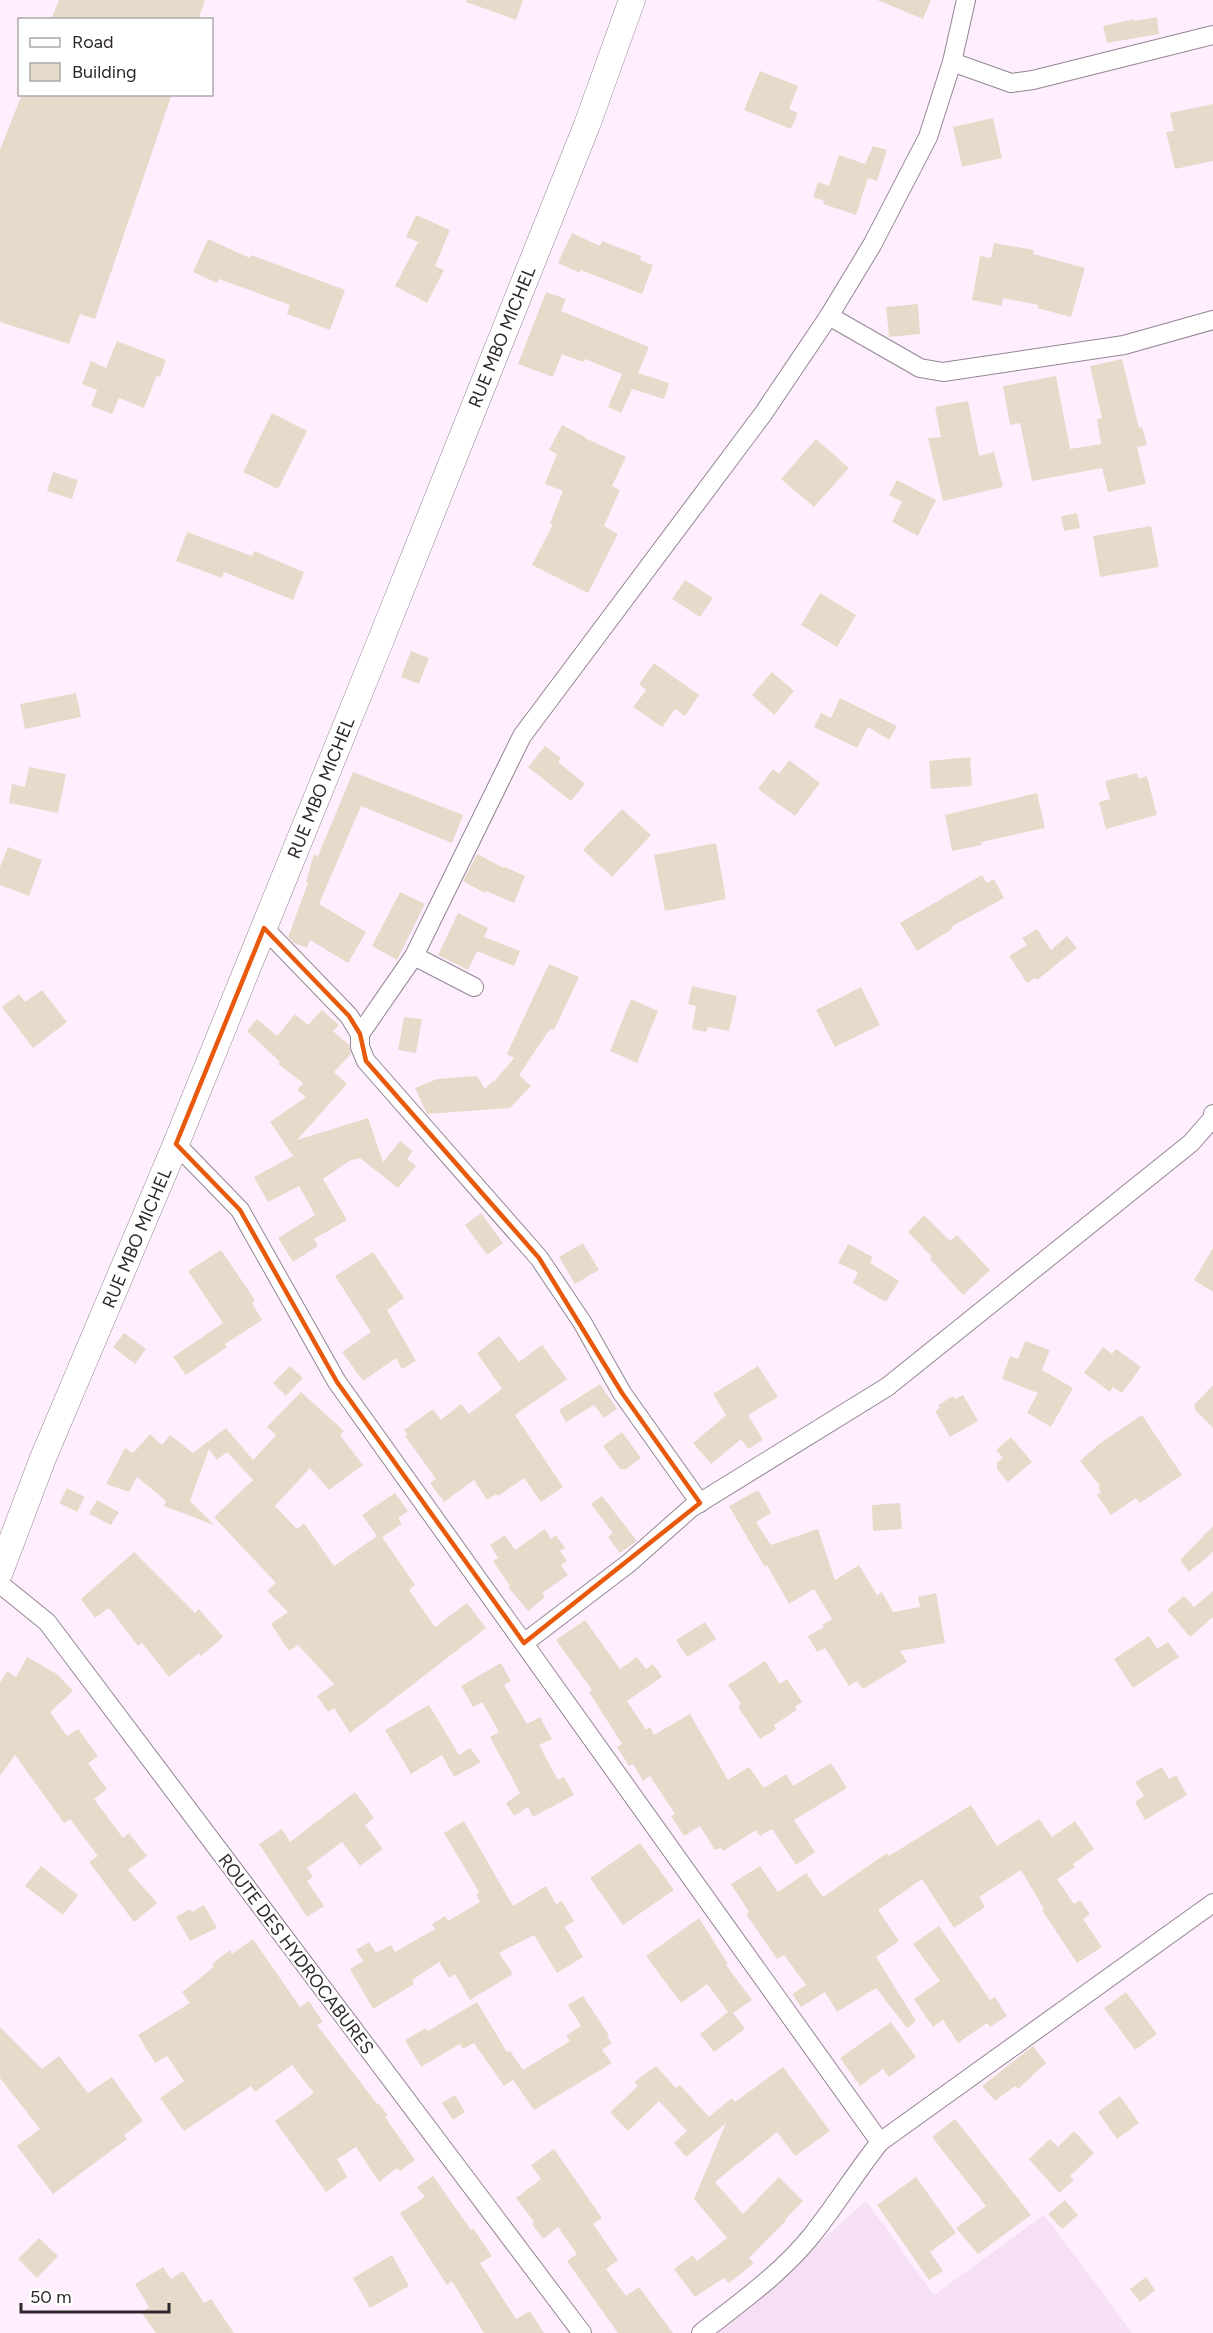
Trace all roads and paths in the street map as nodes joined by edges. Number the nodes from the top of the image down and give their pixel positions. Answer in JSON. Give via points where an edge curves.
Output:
{"nodes":[{"id":1,"x":632,"y":0,"type":"edge"},
{"id":2,"x":966,"y":0,"type":"edge"},
{"id":3,"x":1213,"y":35,"type":"edge"},
{"id":4,"x":952,"y":62,"type":"junction"},
{"id":5,"x":829,"y":316,"type":"junction"},
{"id":6,"x":1213,"y":320,"type":"edge"},
{"id":7,"x":264,"y":928,"type":"junction"},
{"id":8,"x":414,"y":956,"type":"junction"},
{"id":9,"x":474,"y":987,"type":"dead end"},
{"id":10,"x":360,"y":1034,"type":"junction"},
{"id":11,"x":1213,"y":1114,"type":"edge"},
{"id":12,"x":176,"y":1144,"type":"junction"},
{"id":13,"x":700,"y":1503,"type":"junction"},
{"id":14,"x":0,"y":1572,"type":"edge"},
{"id":15,"x":0,"y":1584,"type":"edge"},
{"id":16,"x":524,"y":1643,"type":"junction"},
{"id":17,"x":1213,"y":1903,"type":"edge"},
{"id":18,"x":880,"y":2142,"type":"junction"},
{"id":19,"x":582,"y":2333,"type":"edge"},
{"id":20,"x":701,"y":2333,"type":"edge"}],
"edges":[{"from":1,"to":7,"type":"street","name":"RUE MBO MICHEL","via":[[587,125]]},
{"from":2,"to":4,"type":"street"},
{"from":3,"to":4,"type":"street","via":[[1011,83]]},
{"from":4,"to":5,"type":"street","via":[[928,137],[872,245]]},
{"from":5,"to":6,"type":"street","via":[[920,368],[943,372],[1124,345]]},
{"from":5,"to":8,"type":"street","via":[[763,414],[522,736]]},
{"from":7,"to":10,"type":"street","via":[[349,1016]]},
{"from":7,"to":12,"type":"street","name":"RUE MBO MICHEL"},
{"from":8,"to":9,"type":"street"},
{"from":8,"to":10,"type":"street"},
{"from":10,"to":13,"type":"street","via":[[366,1061],[539,1258],[582,1322],[622,1393]]},
{"from":11,"to":13,"type":"street","via":[[1191,1143],[887,1387]]},
{"from":12,"to":14,"type":"street","name":"RUE MBO MICHEL"},
{"from":12,"to":16,"type":"street","via":[[240,1210],[337,1382]]},
{"from":13,"to":16,"type":"street"},
{"from":15,"to":19,"type":"street","name":"ROUTE DES HYDROCABURES","via":[[47,1622]]},
{"from":16,"to":18,"type":"street"},
{"from":17,"to":18,"type":"street"},
{"from":18,"to":20,"type":"street","via":[[812,2236],[772,2276]]}]}
